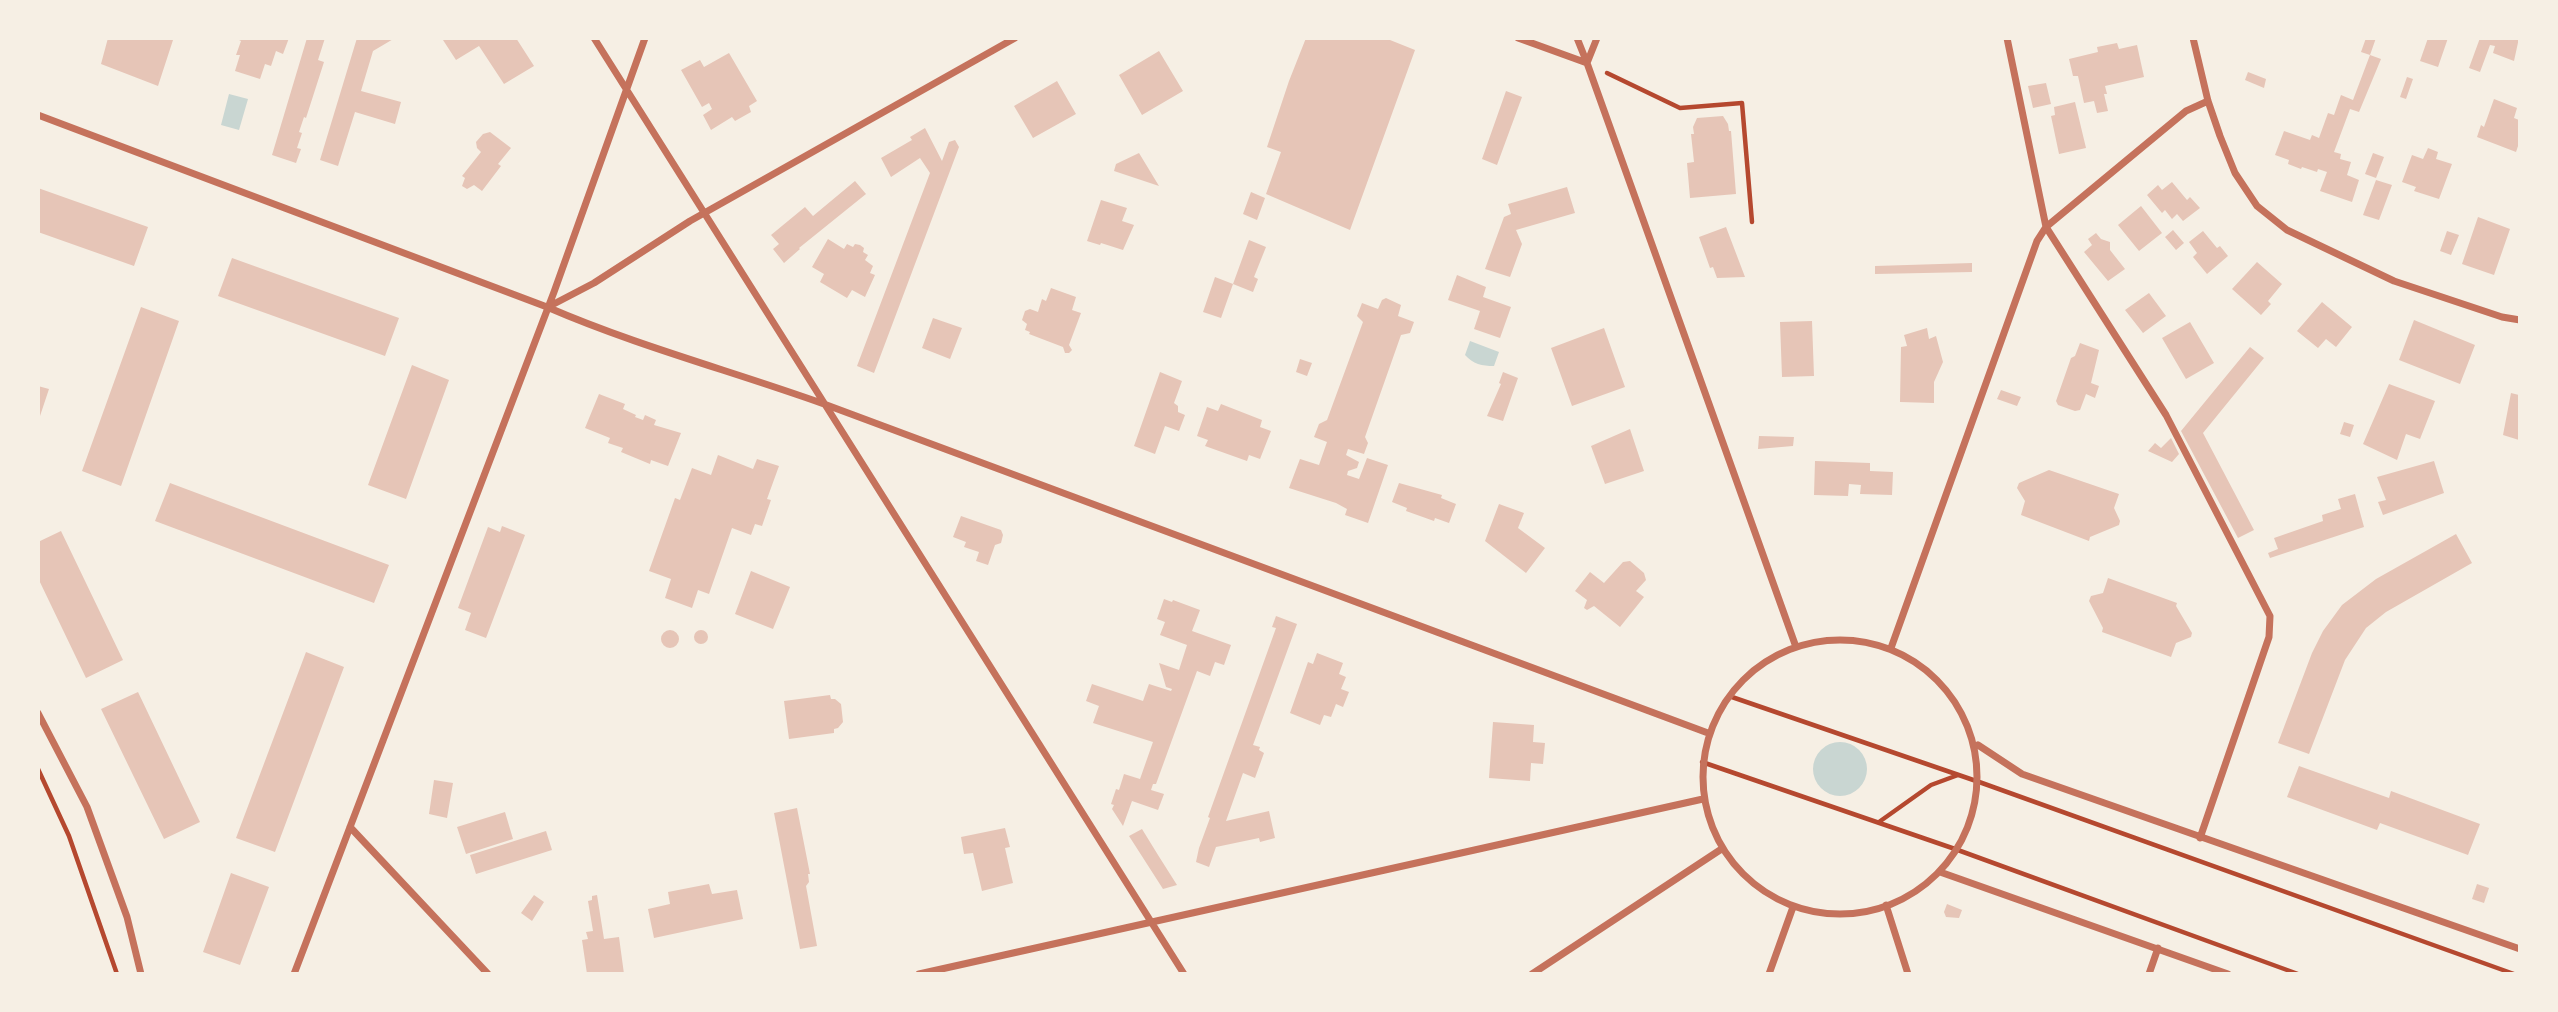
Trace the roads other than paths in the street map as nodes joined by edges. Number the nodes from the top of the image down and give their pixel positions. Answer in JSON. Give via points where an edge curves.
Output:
{"nodes":[{"id":1,"x":594,"y":38,"type":"edge"},
{"id":2,"x":645,"y":38,"type":"edge"},
{"id":3,"x":1015,"y":38,"type":"edge"},
{"id":4,"x":1518,"y":38,"type":"edge"},
{"id":5,"x":1569,"y":38,"type":"edge"},
{"id":6,"x":1597,"y":38,"type":"edge"},
{"id":7,"x":2007,"y":38,"type":"edge"},
{"id":8,"x":2193,"y":38,"type":"edge"},
{"id":9,"x":1578,"y":40,"type":"edge"},
{"id":10,"x":1587,"y":63,"type":"junction"},
{"id":11,"x":627,"y":89,"type":"junction"},
{"id":12,"x":2208,"y":100,"type":"junction"},
{"id":13,"x":38,"y":115,"type":"edge"},
{"id":14,"x":704,"y":214,"type":"junction"},
{"id":15,"x":2046,"y":227,"type":"junction"},
{"id":16,"x":547,"y":307,"type":"junction"},
{"id":17,"x":2519,"y":320,"type":"edge"},
{"id":18,"x":824,"y":404,"type":"junction"},
{"id":19,"x":1796,"y":647,"type":"junction"},
{"id":20,"x":1891,"y":648,"type":"junction"},
{"id":21,"x":38,"y":713,"type":"edge"},
{"id":22,"x":1708,"y":733,"type":"junction"},
{"id":23,"x":1978,"y":745,"type":"junction"},
{"id":24,"x":1703,"y":799,"type":"junction"},
{"id":25,"x":350,"y":827,"type":"junction"},
{"id":26,"x":2200,"y":838,"type":"junction"},
{"id":27,"x":1720,"y":850,"type":"junction"},
{"id":28,"x":1940,"y":872,"type":"junction"},
{"id":29,"x":1886,"y":905,"type":"junction"},
{"id":30,"x":1793,"y":906,"type":"junction"},
{"id":31,"x":1151,"y":922,"type":"junction"},
{"id":32,"x":2158,"y":948,"type":"junction"},
{"id":33,"x":2519,"y":949,"type":"edge"},
{"id":34,"x":141,"y":974,"type":"edge"},
{"id":35,"x":294,"y":974,"type":"edge"},
{"id":36,"x":488,"y":974,"type":"edge"},
{"id":37,"x":919,"y":974,"type":"edge"},
{"id":38,"x":1184,"y":974,"type":"edge"},
{"id":39,"x":1532,"y":974,"type":"edge"},
{"id":40,"x":1769,"y":974,"type":"edge"},
{"id":41,"x":1908,"y":974,"type":"edge"},
{"id":42,"x":2149,"y":974,"type":"edge"},
{"id":43,"x":2228,"y":974,"type":"edge"}],
"edges":[{"from":1,"to":11,"type":"street"},
{"from":2,"to":11,"type":"street"},
{"from":3,"to":14,"type":"street"},
{"from":4,"to":10,"type":"street"},
{"from":5,"to":9,"type":"street"},
{"from":6,"to":10,"type":"street"},
{"from":7,"to":15,"type":"street"},
{"from":8,"to":12,"type":"street"},
{"from":9,"to":10,"type":"street"},
{"from":10,"to":19,"type":"street"},
{"from":11,"to":14,"type":"street"},
{"from":11,"to":16,"type":"street"},
{"from":12,"to":15,"type":"street","via":[[2186,111]]},
{"from":12,"to":17,"type":"street","via":[[2235,173],[2257,206],[2287,230],[2395,281]]},
{"from":13,"to":16,"type":"street"},
{"from":14,"to":16,"type":"street"},
{"from":14,"to":18,"type":"street"},
{"from":15,"to":20,"type":"street","via":[[2037,241]]},
{"from":15,"to":26,"type":"street","via":[[2166,415],[2270,616],[2269,637]]},
{"from":16,"to":18,"type":"street"},
{"from":16,"to":25,"type":"street"},
{"from":18,"to":22,"type":"street"},
{"from":18,"to":31,"type":"street"},
{"from":19,"to":20,"type":"street","via":[[1843,639]]},
{"from":19,"to":22,"type":"street","via":[[1759,666],[1729,696]]},
{"from":20,"to":23,"type":"street","via":[[1930,671],[1960,704]]},
{"from":21,"to":34,"type":"street","via":[[87,807],[127,917]]},
{"from":22,"to":24,"type":"street","via":[[1702,762]]},
{"from":23,"to":26,"type":"street","via":[[2022,774]]},
{"from":23,"to":28,"type":"street","via":[[1982,783],[1971,816]]},
{"from":24,"to":27,"type":"street"},
{"from":24,"to":31,"type":"street"},
{"from":25,"to":35,"type":"street"},
{"from":25,"to":36,"type":"street"},
{"from":26,"to":33,"type":"street"},
{"from":27,"to":30,"type":"street","via":[[1751,886]]},
{"from":27,"to":39,"type":"street"},
{"from":28,"to":29,"type":"street"},
{"from":28,"to":32,"type":"street"},
{"from":29,"to":30,"type":"street","via":[[1843,913]]},
{"from":29,"to":41,"type":"street"},
{"from":30,"to":40,"type":"street"},
{"from":31,"to":37,"type":"street"},
{"from":31,"to":38,"type":"street"},
{"from":32,"to":42,"type":"street"},
{"from":32,"to":43,"type":"street"}]}
